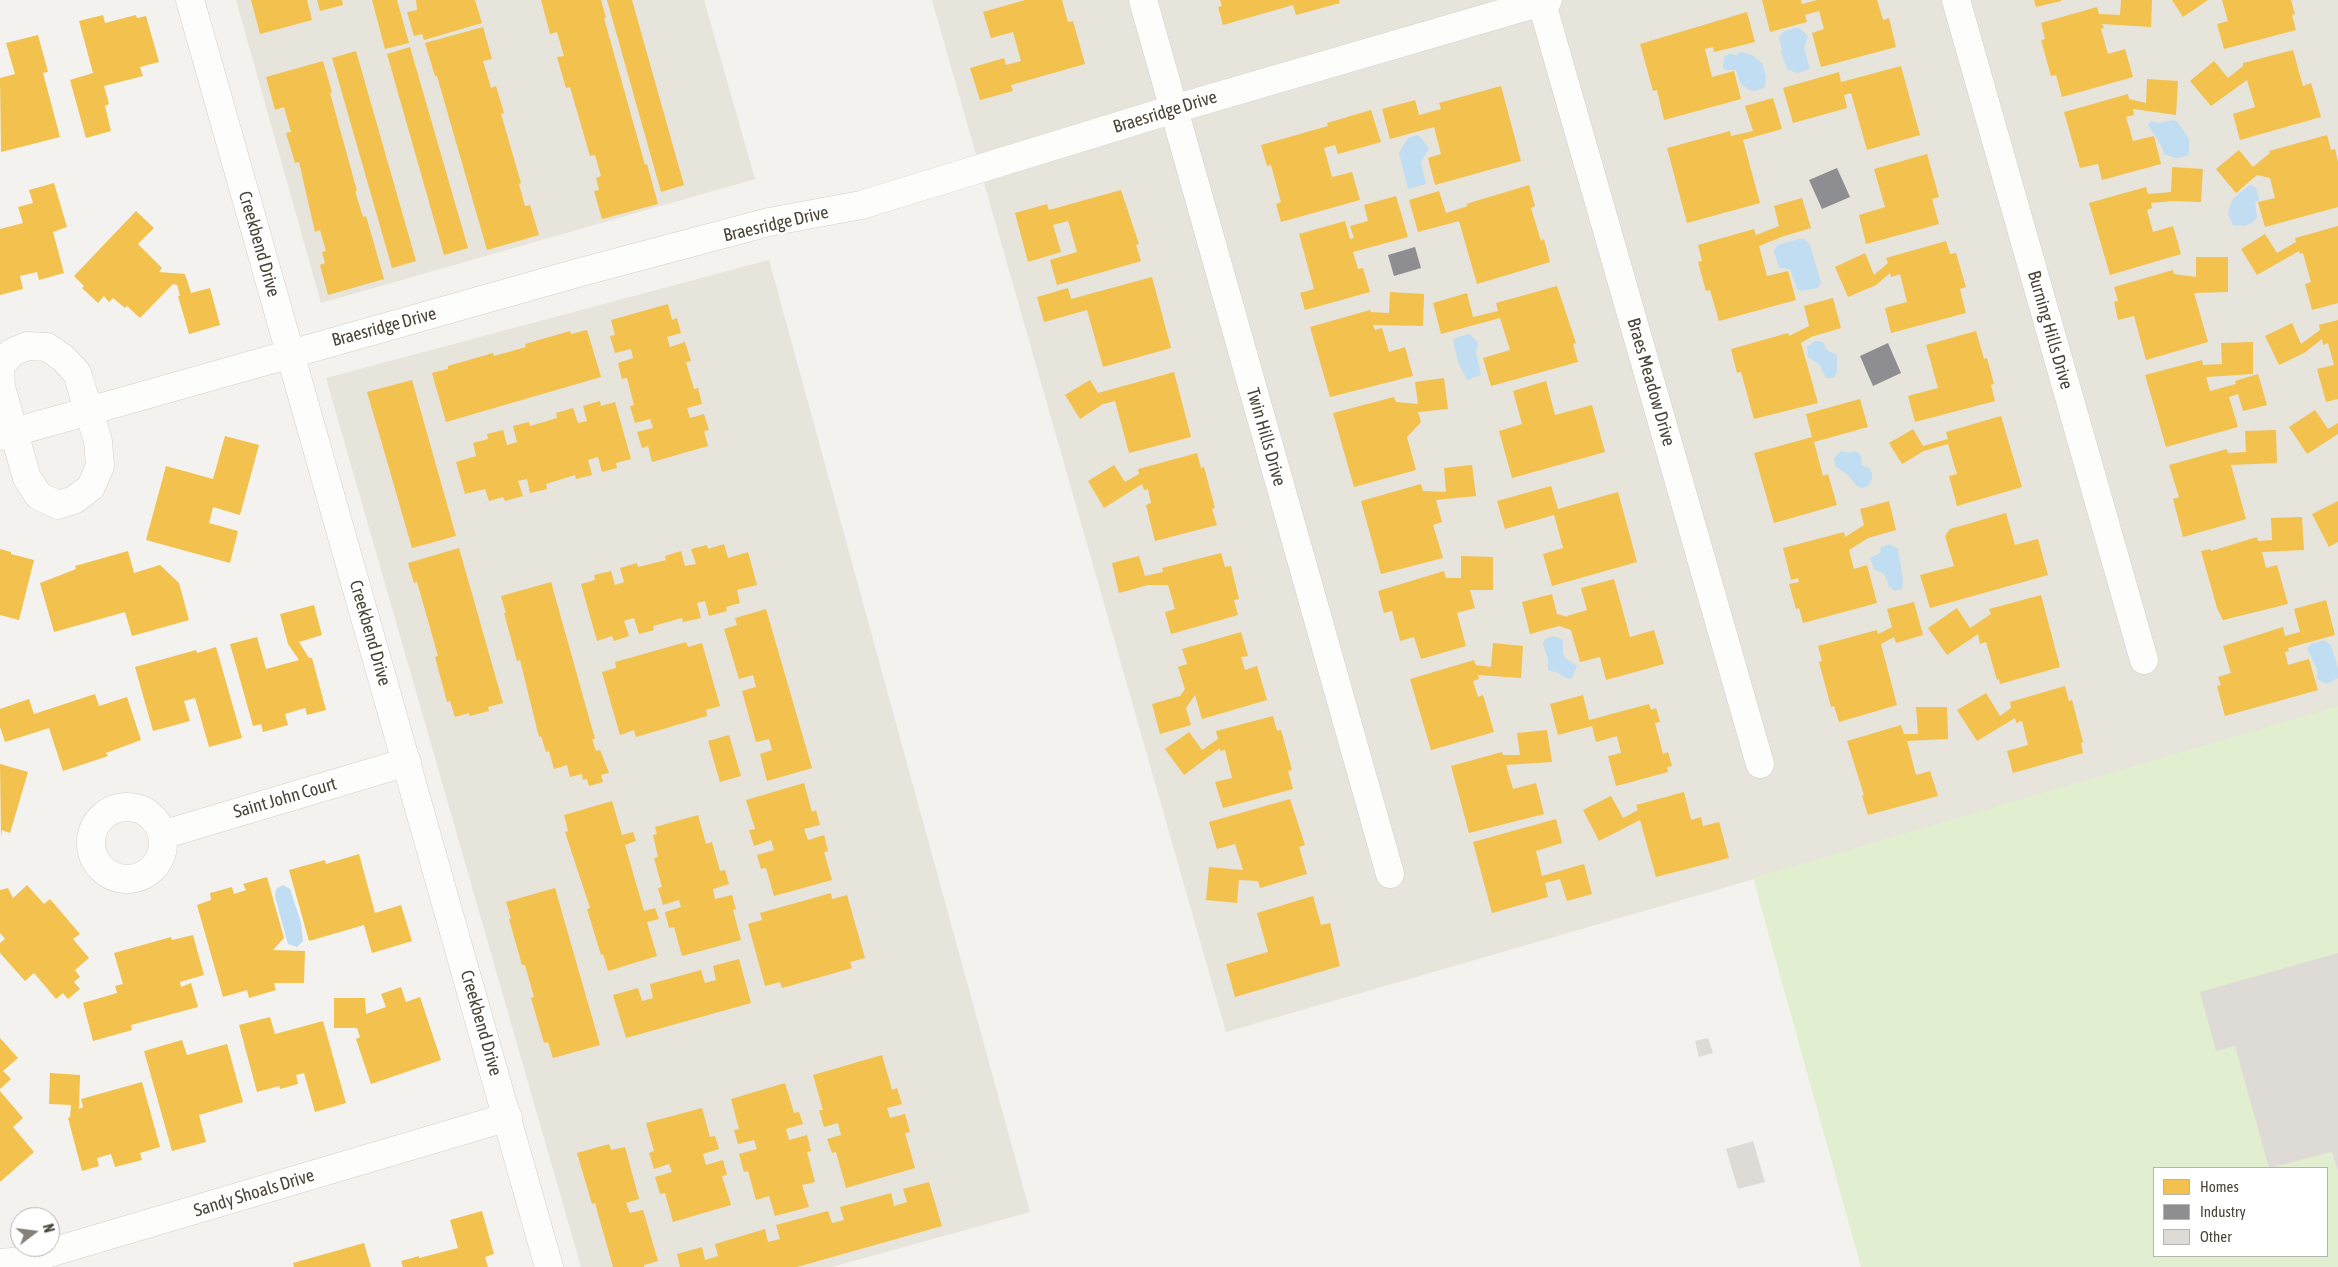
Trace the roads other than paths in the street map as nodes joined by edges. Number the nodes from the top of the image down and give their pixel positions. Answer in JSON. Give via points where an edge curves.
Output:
{"nodes":[{"id":1,"x":190,"y":0,"type":"edge"},
{"id":2,"x":1143,"y":0,"type":"edge"},
{"id":3,"x":1956,"y":0,"type":"edge"},
{"id":4,"x":1544,"y":1,"type":"edge"},
{"id":5,"x":1174,"y":109,"type":"junction"},
{"id":6,"x":290,"y":353,"type":"junction"},
{"id":7,"x":90,"y":412,"type":"junction"},
{"id":8,"x":7,"y":434,"type":"edge"},
{"id":9,"x":2144,"y":660,"type":"dead end"},
{"id":10,"x":407,"y":762,"type":"junction"},
{"id":11,"x":1760,"y":764,"type":"dead end"},
{"id":12,"x":162,"y":835,"type":"dead end"},
{"id":13,"x":1390,"y":874,"type":"dead end"},
{"id":14,"x":508,"y":1118,"type":"junction"},
{"id":15,"x":0,"y":1263,"type":"edge"},
{"id":16,"x":549,"y":1267,"type":"edge"}],
"edges":[{"from":1,"to":6,"type":"street","name":"Creekbend Drive"},
{"from":2,"to":5,"type":"street","name":"Twin Hills Drive"},
{"from":3,"to":9,"type":"street","name":"Burning Hills Drive"},
{"from":4,"to":5,"type":"street","name":"Braesridge Drive"},
{"from":4,"to":11,"type":"street","name":"Braes Meadow Drive"},
{"from":5,"to":6,"type":"street","name":"Braesridge Drive","via":[[861,205],[769,222]]},
{"from":5,"to":13,"type":"street","name":"Twin Hills Drive"},
{"from":6,"to":7,"type":"street","name":"Braesridge Drive"},
{"from":6,"to":10,"type":"street","name":"Creekbend Drive"},
{"from":7,"to":8,"type":"street","name":"Braesridge Drive"},
{"from":7,"to":8,"type":"street","via":[[77,373],[63,358],[47,347],[26,346],[11,353],[0,367]]},
{"from":7,"to":8,"type":"street","via":[[98,441],[100,466],[91,487],[74,500],[58,504],[39,496]]},
{"from":10,"to":12,"type":"street","name":"Saint John Court"},
{"from":10,"to":14,"type":"street","name":"Creekbend Drive"},
{"from":14,"to":15,"type":"street","name":"Sandy Shoals Drive","via":[[22,1261]]},
{"from":14,"to":16,"type":"street","name":"Creekbend Drive"}]}
